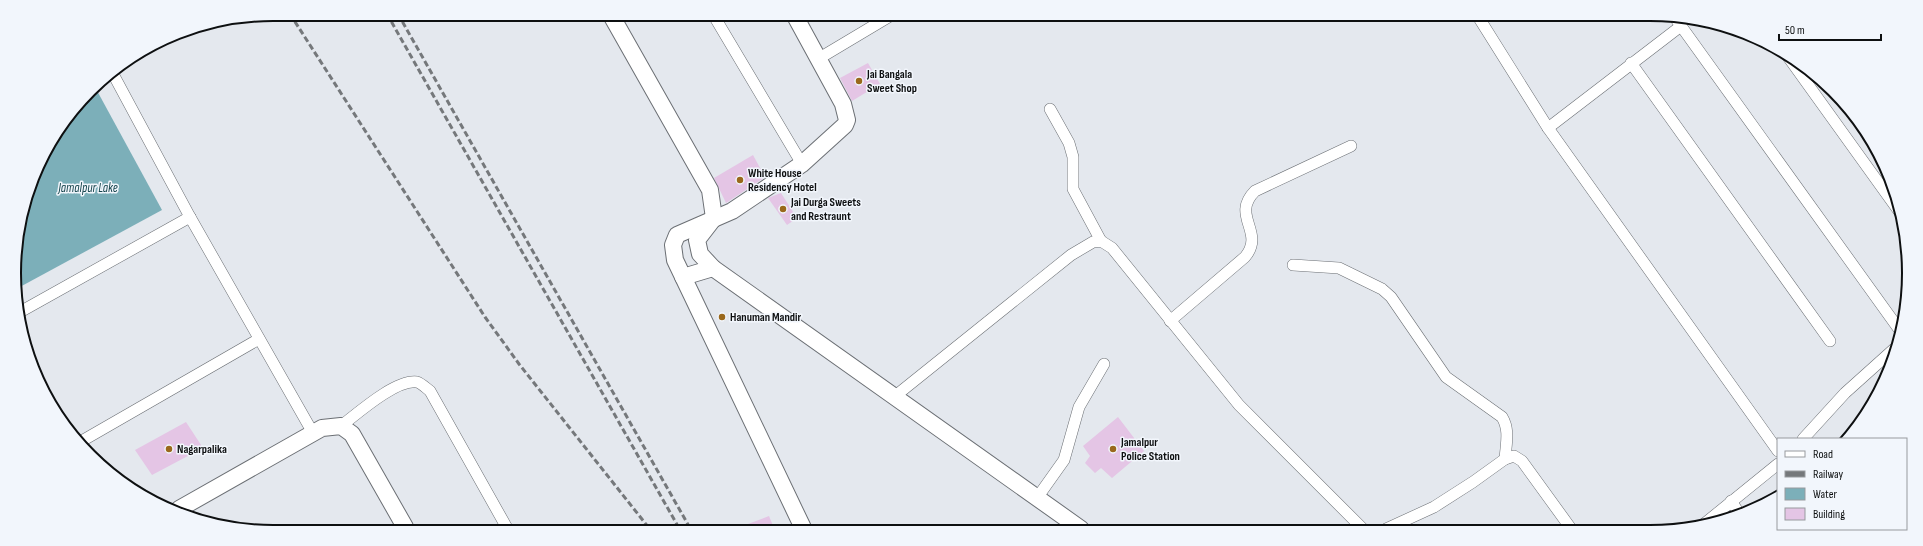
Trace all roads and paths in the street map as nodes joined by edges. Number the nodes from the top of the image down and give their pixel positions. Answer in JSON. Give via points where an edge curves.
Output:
{"nodes":[{"id":1,"x":614,"y":21,"type":"edge"},
{"id":2,"x":717,"y":21,"type":"edge"},
{"id":3,"x":798,"y":21,"type":"edge"},
{"id":4,"x":882,"y":21,"type":"edge"},
{"id":5,"x":1481,"y":21,"type":"edge"},
{"id":6,"x":1679,"y":22,"type":"edge"},
{"id":7,"x":1678,"y":23,"type":"edge"},
{"id":8,"x":818,"y":59,"type":"junction"},
{"id":9,"x":1630,"y":63,"type":"junction"},
{"id":10,"x":1795,"y":67,"type":"edge"},
{"id":11,"x":115,"y":77,"type":"edge"},
{"id":12,"x":1050,"y":109,"type":"dead end"},
{"id":13,"x":1548,"y":128,"type":"junction"},
{"id":14,"x":1351,"y":146,"type":"dead end"},
{"id":15,"x":802,"y":164,"type":"junction"},
{"id":16,"x":1892,"y":202,"type":"edge"},
{"id":17,"x":190,"y":217,"type":"junction"},
{"id":18,"x":714,"y":218,"type":"junction"},
{"id":19,"x":1102,"y":241,"type":"junction"},
{"id":20,"x":1292,"y":265,"type":"dead end"},
{"id":21,"x":712,"y":268,"type":"junction"},
{"id":22,"x":682,"y":277,"type":"junction"},
{"id":23,"x":24,"y":310,"type":"edge"},
{"id":24,"x":1170,"y":321,"type":"junction"},
{"id":25,"x":1896,"y":325,"type":"edge"},
{"id":26,"x":260,"y":338,"type":"junction"},
{"id":27,"x":1830,"y":341,"type":"dead end"},
{"id":28,"x":1888,"y":356,"type":"edge"},
{"id":29,"x":1104,"y":364,"type":"dead end"},
{"id":30,"x":894,"y":397,"type":"junction"},
{"id":31,"x":342,"y":426,"type":"junction"},
{"id":32,"x":313,"y":433,"type":"junction"},
{"id":33,"x":1803,"y":438,"type":"edge"},
{"id":34,"x":84,"y":439,"type":"edge"},
{"id":35,"x":1777,"y":450,"type":"edge"},
{"id":36,"x":1505,"y":459,"type":"junction"},
{"id":37,"x":1777,"y":465,"type":"edge"},
{"id":38,"x":1037,"y":498,"type":"junction"},
{"id":39,"x":1730,"y":501,"type":"junction"},
{"id":40,"x":181,"y":508,"type":"edge"},
{"id":41,"x":1737,"y":510,"type":"edge"},
{"id":42,"x":1712,"y":517,"type":"edge"},
{"id":43,"x":404,"y":525,"type":"edge"},
{"id":44,"x":505,"y":525,"type":"edge"},
{"id":45,"x":802,"y":525,"type":"edge"},
{"id":46,"x":1075,"y":525,"type":"edge"},
{"id":47,"x":1359,"y":525,"type":"edge"},
{"id":48,"x":1395,"y":525,"type":"edge"},
{"id":49,"x":1568,"y":525,"type":"edge"}],
"edges":[{"from":1,"to":18,"type":"street","via":[[710,190]]},
{"from":2,"to":15,"type":"street"},
{"from":3,"to":8,"type":"street"},
{"from":4,"to":8,"type":"street"},
{"from":5,"to":13,"type":"street"},
{"from":6,"to":25,"type":"street"},
{"from":7,"to":9,"type":"street"},
{"from":8,"to":15,"type":"street","via":[[843,104],[847,120]]},
{"from":9,"to":13,"type":"street"},
{"from":9,"to":27,"type":"street"},
{"from":10,"to":16,"type":"street"},
{"from":11,"to":17,"type":"street"},
{"from":12,"to":19,"type":"street","via":[[1069,143],[1073,157],[1073,190]]},
{"from":13,"to":35,"type":"street"},
{"from":14,"to":24,"type":"street","via":[[1255,192],[1247,199],[1245,210],[1253,238],[1251,250]]},
{"from":15,"to":18,"type":"street","via":[[732,211]]},
{"from":17,"to":23,"type":"street"},
{"from":17,"to":26,"type":"street"},
{"from":18,"to":21,"type":"street","via":[[697,240],[700,254]]},
{"from":18,"to":22,"type":"street","via":[[677,235],[673,245],[675,260]]},
{"from":19,"to":24,"type":"street","via":[[1112,248]]},
{"from":19,"to":30,"type":"street","via":[[1093,242],[1071,255]]},
{"from":20,"to":36,"type":"street","via":[[1339,268],[1391,297],[1446,377],[1502,418],[1508,433]]},
{"from":21,"to":22,"type":"street"},
{"from":21,"to":30,"type":"street"},
{"from":22,"to":45,"type":"street"},
{"from":24,"to":47,"type":"street","via":[[1239,405]]},
{"from":26,"to":32,"type":"street"},
{"from":26,"to":34,"type":"street"},
{"from":28,"to":33,"type":"street","via":[[1844,392]]},
{"from":29,"to":38,"type":"street","via":[[1079,407],[1064,460]]},
{"from":30,"to":38,"type":"street"},
{"from":31,"to":32,"type":"street","via":[[322,428]]},
{"from":31,"to":43,"type":"street","via":[[352,434]]},
{"from":31,"to":44,"type":"street","via":[[405,382],[418,382],[430,390]]},
{"from":32,"to":40,"type":"street"},
{"from":36,"to":48,"type":"street","via":[[1434,507]]},
{"from":36,"to":49,"type":"street","via":[[1514,456],[1522,461]]},
{"from":37,"to":39,"type":"street"},
{"from":38,"to":46,"type":"street"},
{"from":39,"to":41,"type":"street"},
{"from":39,"to":42,"type":"street"}]}
